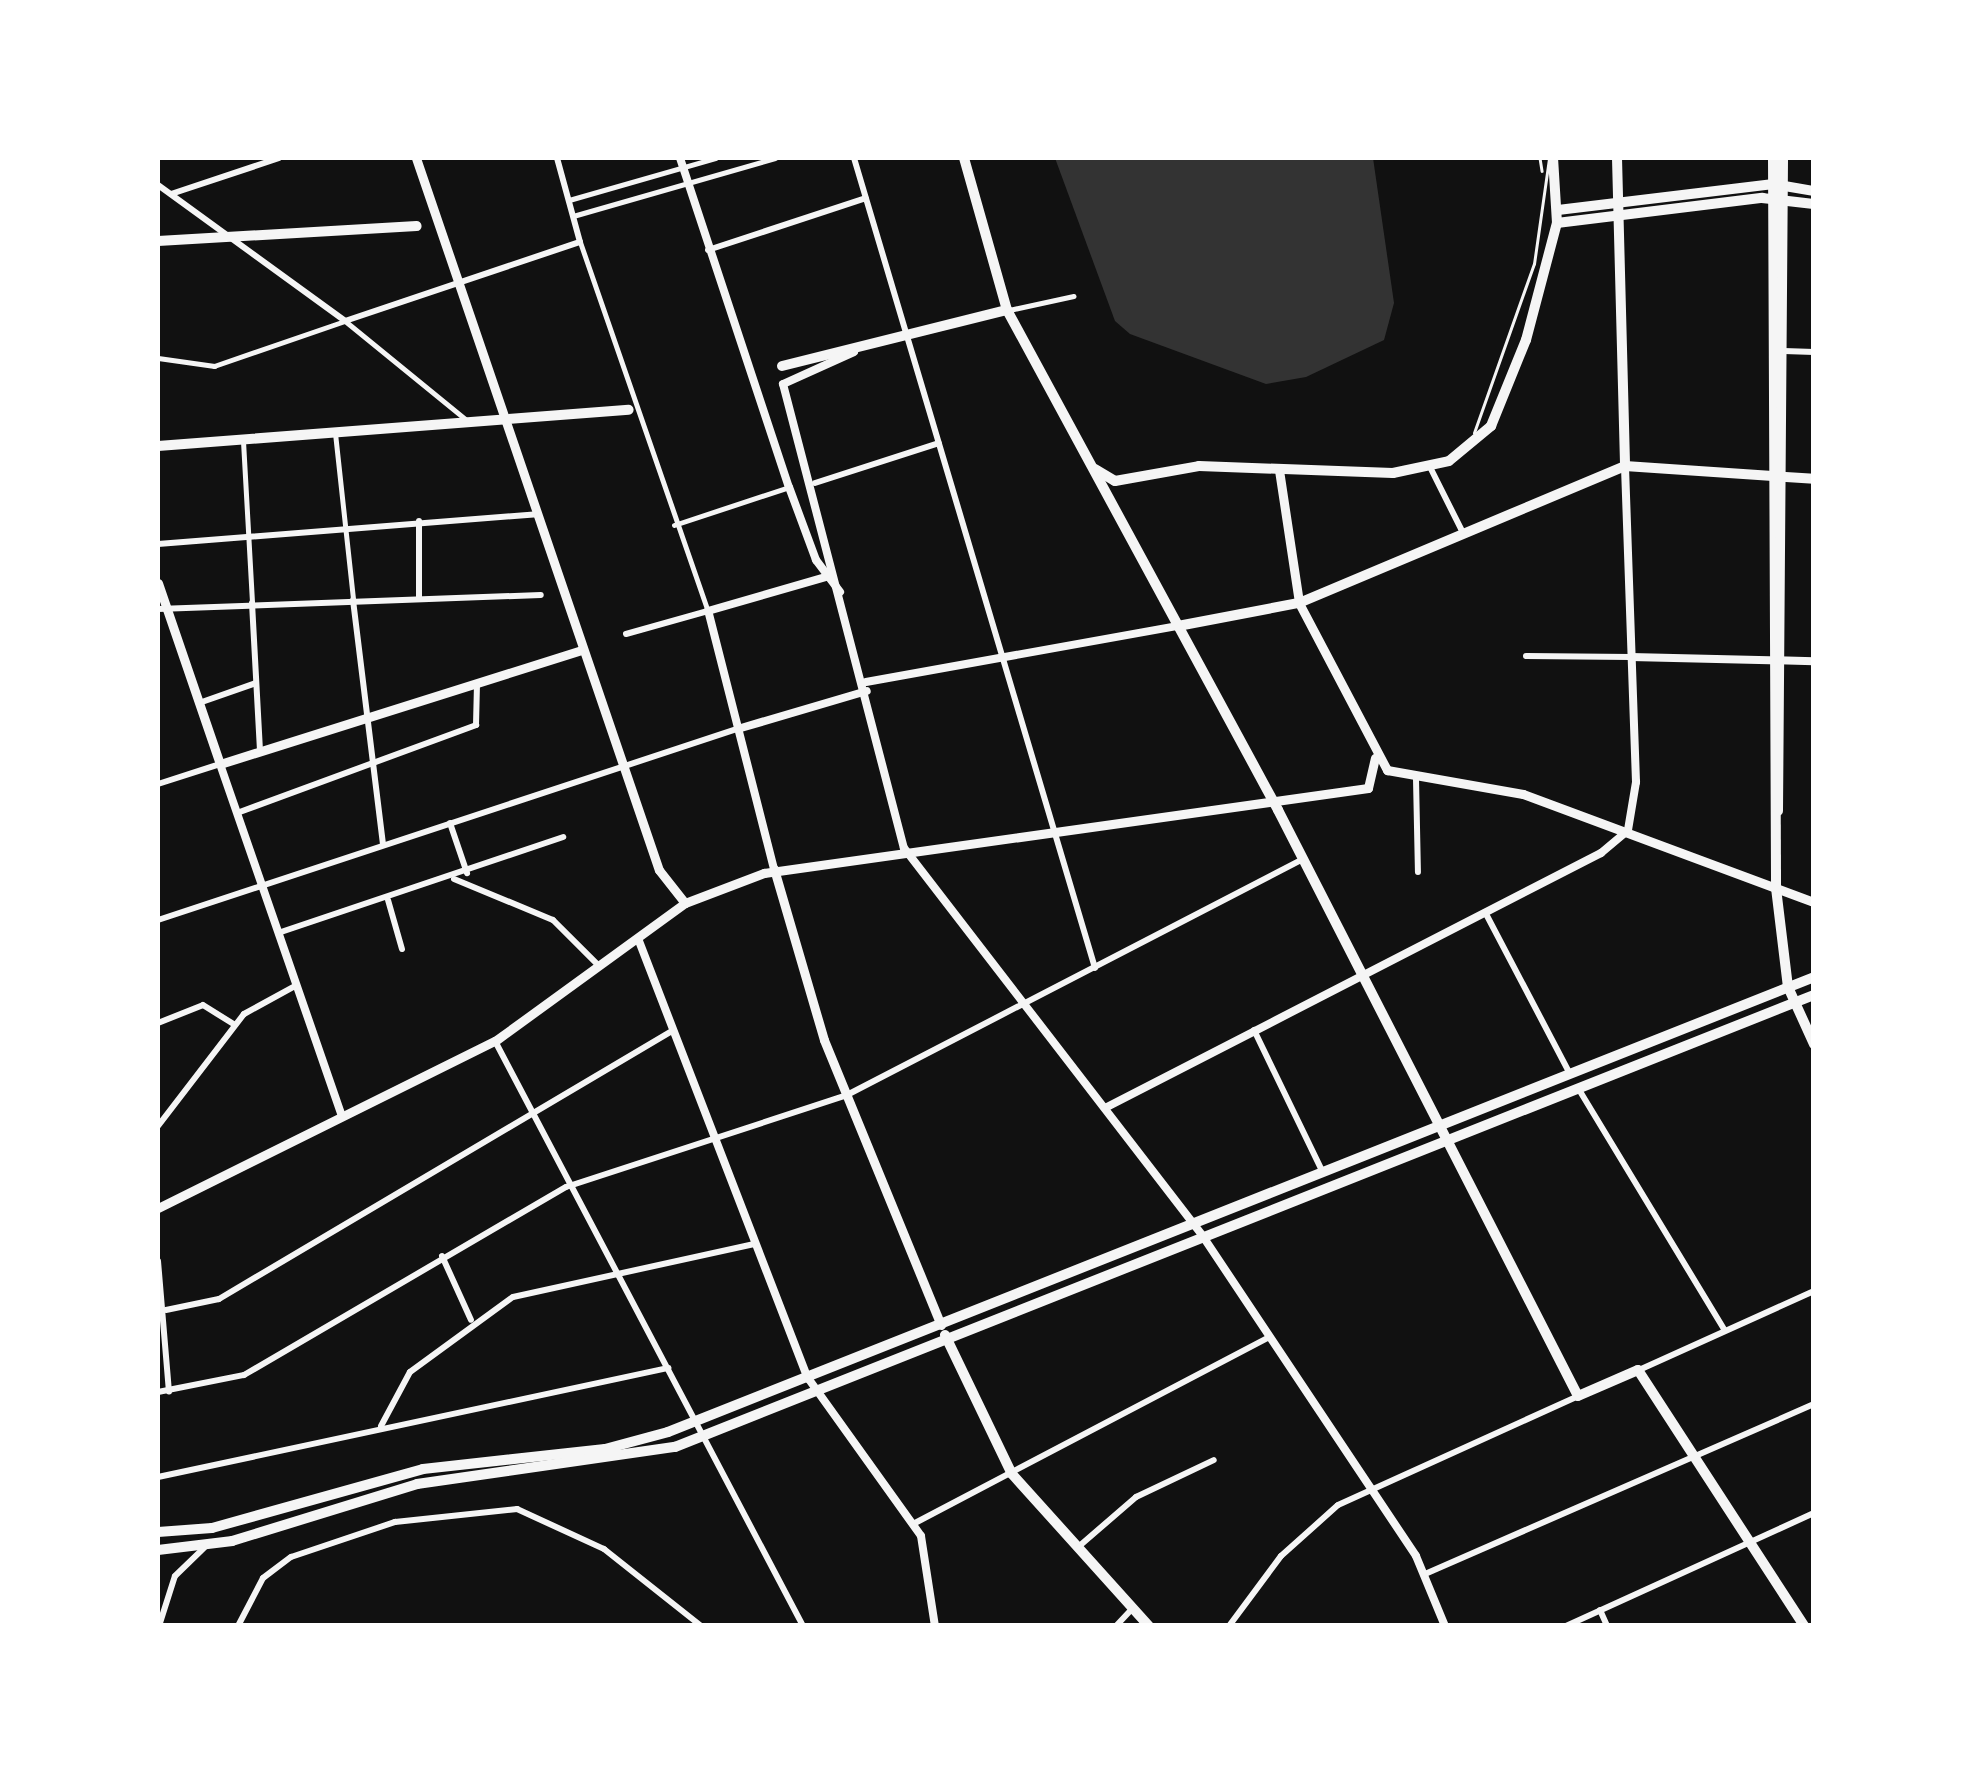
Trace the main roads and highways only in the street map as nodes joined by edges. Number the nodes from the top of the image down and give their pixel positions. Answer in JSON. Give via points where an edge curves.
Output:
{"nodes":[{"id":1,"x":416,"y":158,"type":"edge"},
{"id":2,"x":964,"y":158,"type":"edge"},
{"id":3,"x":1551,"y":158,"type":"edge"},
{"id":4,"x":1617,"y":158,"type":"edge"},
{"id":5,"x":1773,"y":158,"type":"edge"},
{"id":6,"x":1783,"y":158,"type":"edge"},
{"id":7,"x":1778,"y":184,"type":"junction"},
{"id":8,"x":1814,"y":191,"type":"edge"},
{"id":9,"x":1777,"y":198,"type":"junction"},
{"id":10,"x":1814,"y":204,"type":"edge"},
{"id":11,"x":1619,"y":206,"type":"junction"},
{"id":12,"x":1558,"y":210,"type":"junction"},
{"id":13,"x":1619,"y":219,"type":"junction"},
{"id":14,"x":1557,"y":223,"type":"junction"},
{"id":15,"x":417,"y":226,"type":"dead end"},
{"id":16,"x":158,"y":241,"type":"edge"},
{"id":17,"x":1007,"y":310,"type":"junction"},
{"id":18,"x":784,"y":372,"type":"road end"},
{"id":19,"x":629,"y":410,"type":"dead end"},
{"id":20,"x":505,"y":423,"type":"junction"},
{"id":21,"x":158,"y":446,"type":"edge"},
{"id":22,"x":1088,"y":461,"type":"junction"},
{"id":23,"x":1624,"y":466,"type":"junction"},
{"id":24,"x":1278,"y":470,"type":"junction"},
{"id":25,"x":1778,"y":475,"type":"junction"},
{"id":26,"x":1814,"y":479,"type":"edge"},
{"id":27,"x":158,"y":583,"type":"edge"},
{"id":28,"x":1298,"y":602,"type":"junction"},
{"id":29,"x":162,"y":608,"type":"edge"},
{"id":30,"x":1178,"y":626,"type":"junction"},
{"id":31,"x":582,"y":650,"type":"junction"},
{"id":32,"x":1375,"y":758,"type":"junction"},
{"id":33,"x":1274,"y":801,"type":"junction"},
{"id":34,"x":1778,"y":810,"type":"junction"},
{"id":35,"x":774,"y":869,"type":"junction"},
{"id":36,"x":1776,"y":888,"type":"junction"},
{"id":37,"x":1814,"y":902,"type":"edge"},
{"id":38,"x":685,"y":903,"type":"junction"},
{"id":39,"x":1814,"y":978,"type":"edge"},
{"id":40,"x":1788,"y":987,"type":"junction"},
{"id":41,"x":1814,"y":995,"type":"edge"},
{"id":42,"x":1794,"y":1003,"type":"junction"},
{"id":43,"x":1814,"y":1044,"type":"edge"},
{"id":44,"x":1442,"y":1125,"type":"junction"},
{"id":45,"x":1450,"y":1139,"type":"junction"},
{"id":46,"x":158,"y":1208,"type":"edge"},
{"id":47,"x":941,"y":1325,"type":"junction"},
{"id":48,"x":947,"y":1340,"type":"junction"},
{"id":49,"x":158,"y":1532,"type":"edge"},
{"id":50,"x":158,"y":1550,"type":"edge"},
{"id":51,"x":1149,"y":1626,"type":"edge"},
{"id":52,"x":1804,"y":1626,"type":"edge"}],
"edges":[{"from":1,"to":20,"type":"main road"},
{"from":2,"to":17,"type":"main road"},
{"from":3,"to":12,"type":"main road"},
{"from":4,"to":11,"type":"main road"},
{"from":5,"to":7,"type":"main road"},
{"from":6,"to":7,"type":"main road"},
{"from":7,"to":8,"type":"main road"},
{"from":7,"to":9,"type":"main road"},
{"from":7,"to":11,"type":"main road"},
{"from":9,"to":10,"type":"main road"},
{"from":9,"to":13,"type":"main road"},
{"from":9,"to":25,"type":"main road"},
{"from":9,"to":25,"type":"main road","via":[[1784,351]]},
{"from":11,"to":12,"type":"main road"},
{"from":11,"to":13,"type":"main road"},
{"from":12,"to":14,"type":"main road"},
{"from":13,"to":14,"type":"main road"},
{"from":13,"to":23,"type":"main road"},
{"from":14,"to":24,"type":"main road","via":[[1496,416],[1468,445],[1431,469]]},
{"from":15,"to":16,"type":"main road"},
{"from":17,"to":18,"type":"main road"},
{"from":17,"to":22,"type":"main road"},
{"from":19,"to":20,"type":"main road"},
{"from":20,"to":21,"type":"main road"},
{"from":20,"to":31,"type":"main road"},
{"from":22,"to":24,"type":"main road","via":[[1115,480],[1199,466]]},
{"from":22,"to":30,"type":"main road"},
{"from":23,"to":25,"type":"main road"},
{"from":23,"to":28,"type":"main road"},
{"from":24,"to":28,"type":"main road"},
{"from":25,"to":26,"type":"main road"},
{"from":25,"to":34,"type":"main road","via":[[1772,661]]},
{"from":25,"to":34,"type":"main road","via":[[1785,661]]},
{"from":27,"to":29,"type":"main road"},
{"from":28,"to":30,"type":"main road"},
{"from":28,"to":32,"type":"main road"},
{"from":29,"to":31,"type":"main road","via":[[220,764]]},
{"from":30,"to":33,"type":"main road"},
{"from":31,"to":38,"type":"main road","via":[[664,883]]},
{"from":32,"to":33,"type":"main road","via":[[1368,788]]},
{"from":32,"to":36,"type":"main road","via":[[1416,778],[1500,788]]},
{"from":33,"to":35,"type":"main road"},
{"from":33,"to":44,"type":"main road"},
{"from":34,"to":36,"type":"main road"},
{"from":35,"to":38,"type":"main road"},
{"from":35,"to":47,"type":"main road","via":[[845,1096]]},
{"from":36,"to":37,"type":"main road"},
{"from":36,"to":40,"type":"main road"},
{"from":38,"to":46,"type":"main road","via":[[495,1041]]},
{"from":39,"to":40,"type":"main road"},
{"from":40,"to":42,"type":"main road"},
{"from":40,"to":44,"type":"main road"},
{"from":41,"to":42,"type":"main road"},
{"from":42,"to":43,"type":"main road"},
{"from":42,"to":45,"type":"main road"},
{"from":44,"to":45,"type":"main road"},
{"from":44,"to":47,"type":"main road"},
{"from":45,"to":48,"type":"main road"},
{"from":45,"to":52,"type":"main road","via":[[1578,1396],[1638,1370]]},
{"from":47,"to":48,"type":"main road"},
{"from":47,"to":49,"type":"main road","via":[[699,1421],[606,1449],[422,1468],[212,1528]]},
{"from":48,"to":50,"type":"main road","via":[[707,1436],[600,1465],[417,1484],[204,1548]]},
{"from":48,"to":51,"type":"main road","via":[[1012,1474]]}]}
